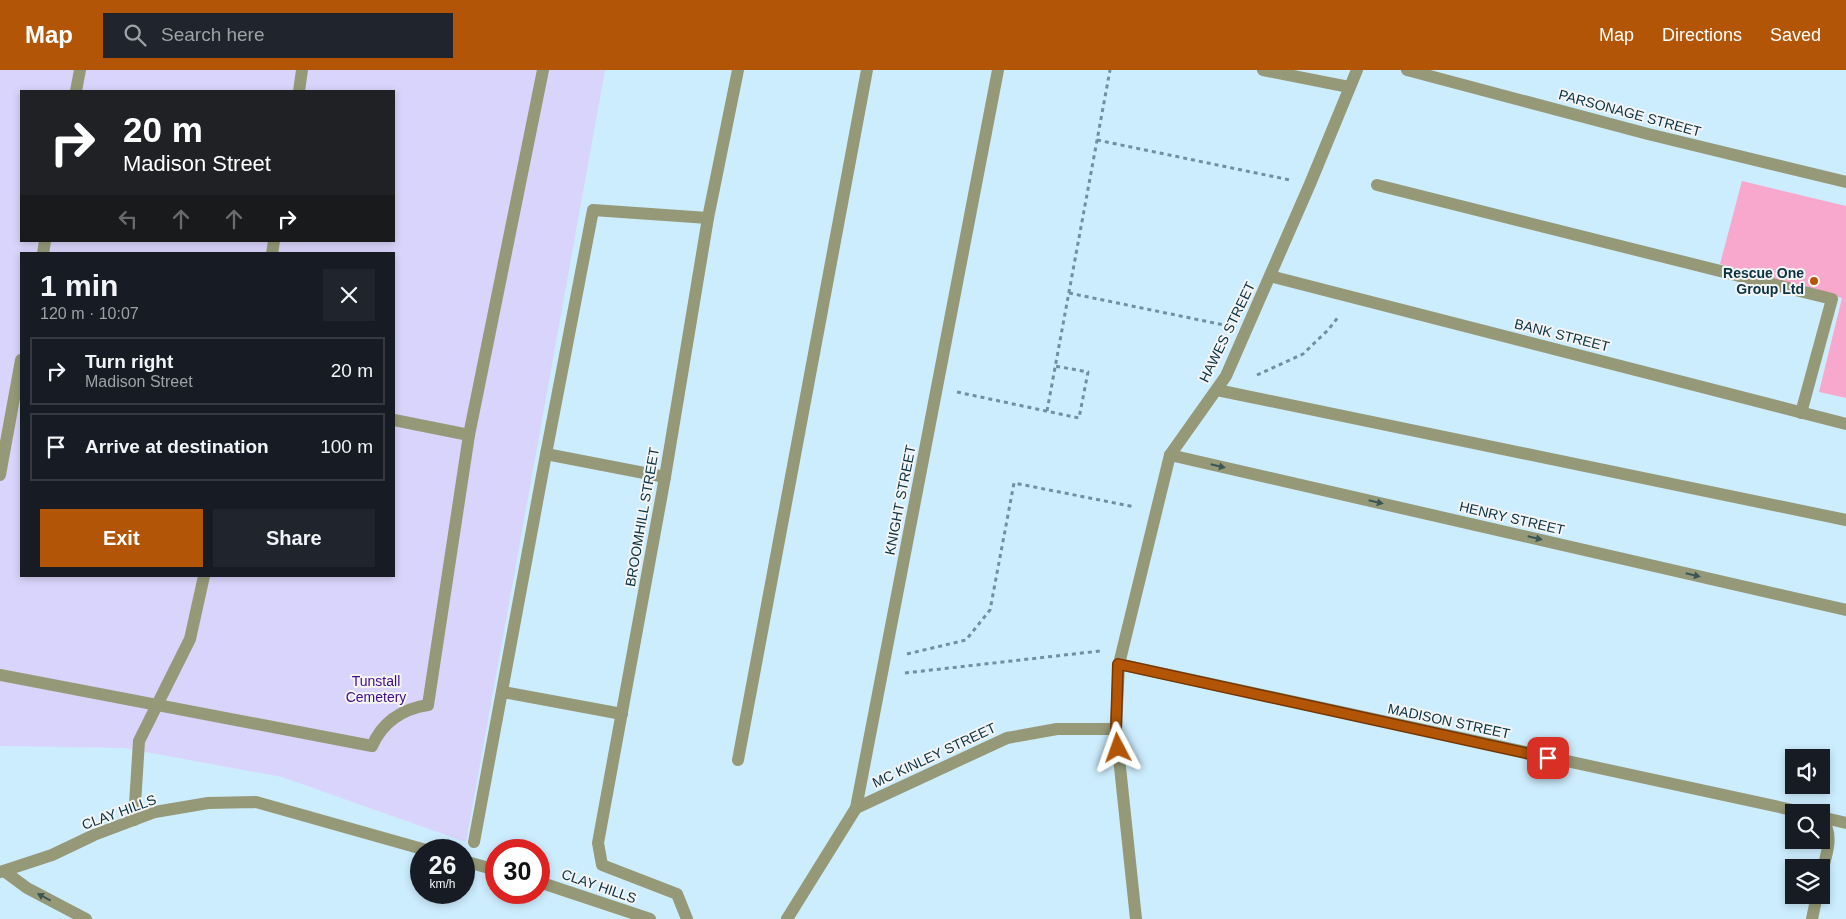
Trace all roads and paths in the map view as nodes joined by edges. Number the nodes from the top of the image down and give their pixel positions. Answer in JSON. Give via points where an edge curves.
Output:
{"nodes":[{"id":1,"x":80,"y":70,"type":"edge"},
{"id":2,"x":302,"y":70,"type":"edge"},
{"id":3,"x":543,"y":70,"type":"edge"},
{"id":4,"x":738,"y":70,"type":"edge"},
{"id":5,"x":867,"y":70,"type":"edge"},
{"id":6,"x":998,"y":70,"type":"edge"},
{"id":7,"x":1110,"y":70,"type":"edge"},
{"id":8,"x":1263,"y":70,"type":"edge"},
{"id":9,"x":1357,"y":70,"type":"edge"},
{"id":10,"x":1408,"y":70,"type":"edge"},
{"id":11,"x":1349,"y":87,"type":"junction"},
{"id":12,"x":76,"y":90,"type":"edge"},
{"id":13,"x":299,"y":90,"type":"edge"},
{"id":14,"x":1097,"y":140,"type":"junction"},
{"id":15,"x":1846,"y":182,"type":"edge"},
{"id":16,"x":1310,"y":184,"type":"junction"},
{"id":17,"x":1377,"y":185,"type":"dead end"},
{"id":18,"x":708,"y":218,"type":"junction"},
{"id":19,"x":1270,"y":276,"type":"junction"},
{"id":20,"x":1068,"y":293,"type":"junction"},
{"id":21,"x":1353,"y":298,"type":"junction"},
{"id":22,"x":1246,"y":330,"type":"junction"},
{"id":23,"x":20,"y":366,"type":"edge"},
{"id":24,"x":1055,"y":366,"type":"junction"},
{"id":25,"x":1219,"y":386,"type":"junction"},
{"id":26,"x":937,"y":388,"type":"junction"},
{"id":27,"x":1047,"y":411,"type":"junction"},
{"id":28,"x":1801,"y":413,"type":"junction"},
{"id":29,"x":395,"y":420,"type":"edge"},
{"id":30,"x":1846,"y":424,"type":"edge"},
{"id":31,"x":469,"y":435,"type":"junction"},
{"id":32,"x":546,"y":454,"type":"junction"},
{"id":33,"x":1170,"y":455,"type":"junction"},
{"id":34,"x":0,"y":476,"type":"edge"},
{"id":35,"x":665,"y":477,"type":"junction"},
{"id":36,"x":1157,"y":511,"type":"junction"},
{"id":37,"x":1846,"y":520,"type":"edge"},
{"id":38,"x":204,"y":577,"type":"edge"},
{"id":39,"x":1846,"y":610,"type":"edge"},
{"id":40,"x":1122,"y":649,"type":"junction"},
{"id":41,"x":885,"y":659,"type":"junction"},
{"id":42,"x":1118,"y":664,"type":"junction"},
{"id":43,"x":0,"y":675,"type":"edge"},
{"id":44,"x":882,"y":675,"type":"junction"},
{"id":45,"x":503,"y":692,"type":"junction"},
{"id":46,"x":156,"y":706,"type":"junction"},
{"id":47,"x":622,"y":714,"type":"junction"},
{"id":48,"x":1116,"y":729,"type":"junction"},
{"id":49,"x":738,"y":760,"type":"dead end"},
{"id":50,"x":856,"y":808,"type":"junction"},
{"id":51,"x":1785,"y":808,"type":"edge"},
{"id":52,"x":134,"y":820,"type":"junction"},
{"id":53,"x":1830,"y":821,"type":"edge"},
{"id":54,"x":1846,"y":823,"type":"edge"},
{"id":55,"x":475,"y":839,"type":"edge"},
{"id":56,"x":410,"y":845,"type":"edge"},
{"id":57,"x":2,"y":872,"type":"edge"},
{"id":58,"x":550,"y":886,"type":"edge"},
{"id":59,"x":1815,"y":904,"type":"edge"},
{"id":60,"x":86,"y":919,"type":"edge"},
{"id":61,"x":650,"y":919,"type":"edge"},
{"id":62,"x":687,"y":919,"type":"edge"},
{"id":63,"x":787,"y":919,"type":"edge"},
{"id":64,"x":1136,"y":919,"type":"edge"},
{"id":65,"x":1812,"y":919,"type":"edge"}],
"edges":[{"from":1,"to":12,"type":"street"},
{"from":2,"to":13,"type":"street"},
{"from":3,"to":31,"type":"street"},
{"from":4,"to":18,"type":"street","name":"BROOMHILL STREET"},
{"from":5,"to":49,"type":"street"},
{"from":6,"to":26,"type":"street","name":"KNIGHT STREET"},
{"from":7,"to":14,"type":"path"},
{"from":8,"to":11,"type":"street"},
{"from":9,"to":11,"type":"street","name":"HAWES STREET"},
{"from":10,"to":15,"type":"street","name":"PARSONAGE STREET","via":[[1648,134]]},
{"from":11,"to":16,"type":"street","name":"HAWES STREET"},
{"from":14,"to":16,"type":"path"},
{"from":14,"to":20,"type":"path"},
{"from":16,"to":19,"type":"street","name":"HAWES STREET"},
{"from":17,"to":28,"type":"street","via":[[1832,299]]},
{"from":18,"to":32,"type":"street","via":[[593,210]]},
{"from":18,"to":35,"type":"street","name":"BROOMHILL STREET"},
{"from":19,"to":21,"type":"street","name":"BANK STREET"},
{"from":19,"to":22,"type":"street","name":"HAWES STREET"},
{"from":20,"to":22,"type":"path"},
{"from":20,"to":24,"type":"path"},
{"from":21,"to":25,"type":"path","via":[[1304,354],[1259,375]]},
{"from":21,"to":28,"type":"street","name":"BANK STREET"},
{"from":22,"to":25,"type":"street","name":"HAWES STREET"},
{"from":23,"to":34,"type":"street"},
{"from":24,"to":27,"type":"path"},
{"from":24,"to":27,"type":"path","via":[[1088,372],[1079,418]]},
{"from":25,"to":33,"type":"street","name":"HAWES STREET"},
{"from":25,"to":37,"type":"street"},
{"from":26,"to":27,"type":"path"},
{"from":26,"to":41,"type":"street","name":"KNIGHT STREET"},
{"from":28,"to":30,"type":"street","name":"BANK STREET"},
{"from":29,"to":31,"type":"street"},
{"from":31,"to":46,"type":"street","via":[[428,706],[412,708],[396,716],[378,732],[372,746]]},
{"from":32,"to":35,"type":"street"},
{"from":32,"to":45,"type":"street"},
{"from":33,"to":36,"type":"street","name":"HAWES STREET"},
{"from":33,"to":39,"type":"street","name":"HENRY STREET","one_way":true},
{"from":35,"to":47,"type":"street","name":"BROOMHILL STREET"},
{"from":36,"to":40,"type":"street","name":"HAWES STREET"},
{"from":36,"to":41,"type":"path","via":[[1014,484],[990,610],[966,640]]},
{"from":38,"to":46,"type":"street","via":[[190,639]]},
{"from":40,"to":42,"type":"street","name":"HAWES STREET"},
{"from":40,"to":44,"type":"path"},
{"from":41,"to":44,"type":"street","name":"KNIGHT STREET"},
{"from":42,"to":48,"type":"street","name":"HAWES STREET"},
{"from":42,"to":51,"type":"street","name":"MADISON STREET"},
{"from":43,"to":46,"type":"street"},
{"from":44,"to":50,"type":"street","name":"KNIGHT STREET"},
{"from":45,"to":47,"type":"street"},
{"from":45,"to":55,"type":"street"},
{"from":46,"to":52,"type":"street","via":[[139,741]]},
{"from":47,"to":62,"type":"street","name":"BROOMHILL STREET","via":[[598,843],[602,864],[677,894]]},
{"from":48,"to":50,"type":"street","name":"MC KINLEY STREET","via":[[1057,729],[1007,738]]},
{"from":48,"to":64,"type":"street","name":"HAWES STREET"},
{"from":50,"to":63,"type":"street","name":"KNIGHT STREET"},
{"from":52,"to":56,"type":"street","name":"CLAY HILLS","via":[[155,812],[208,803],[256,802]]},
{"from":52,"to":57,"type":"street","name":"CLAY HILLS","via":[[52,855]]},
{"from":53,"to":54,"type":"street"},
{"from":60,"to":57,"type":"street","one_way":true},
{"from":58,"to":61,"type":"street","name":"CLAY HILLS"},
{"from":59,"to":65,"type":"street"}]}
